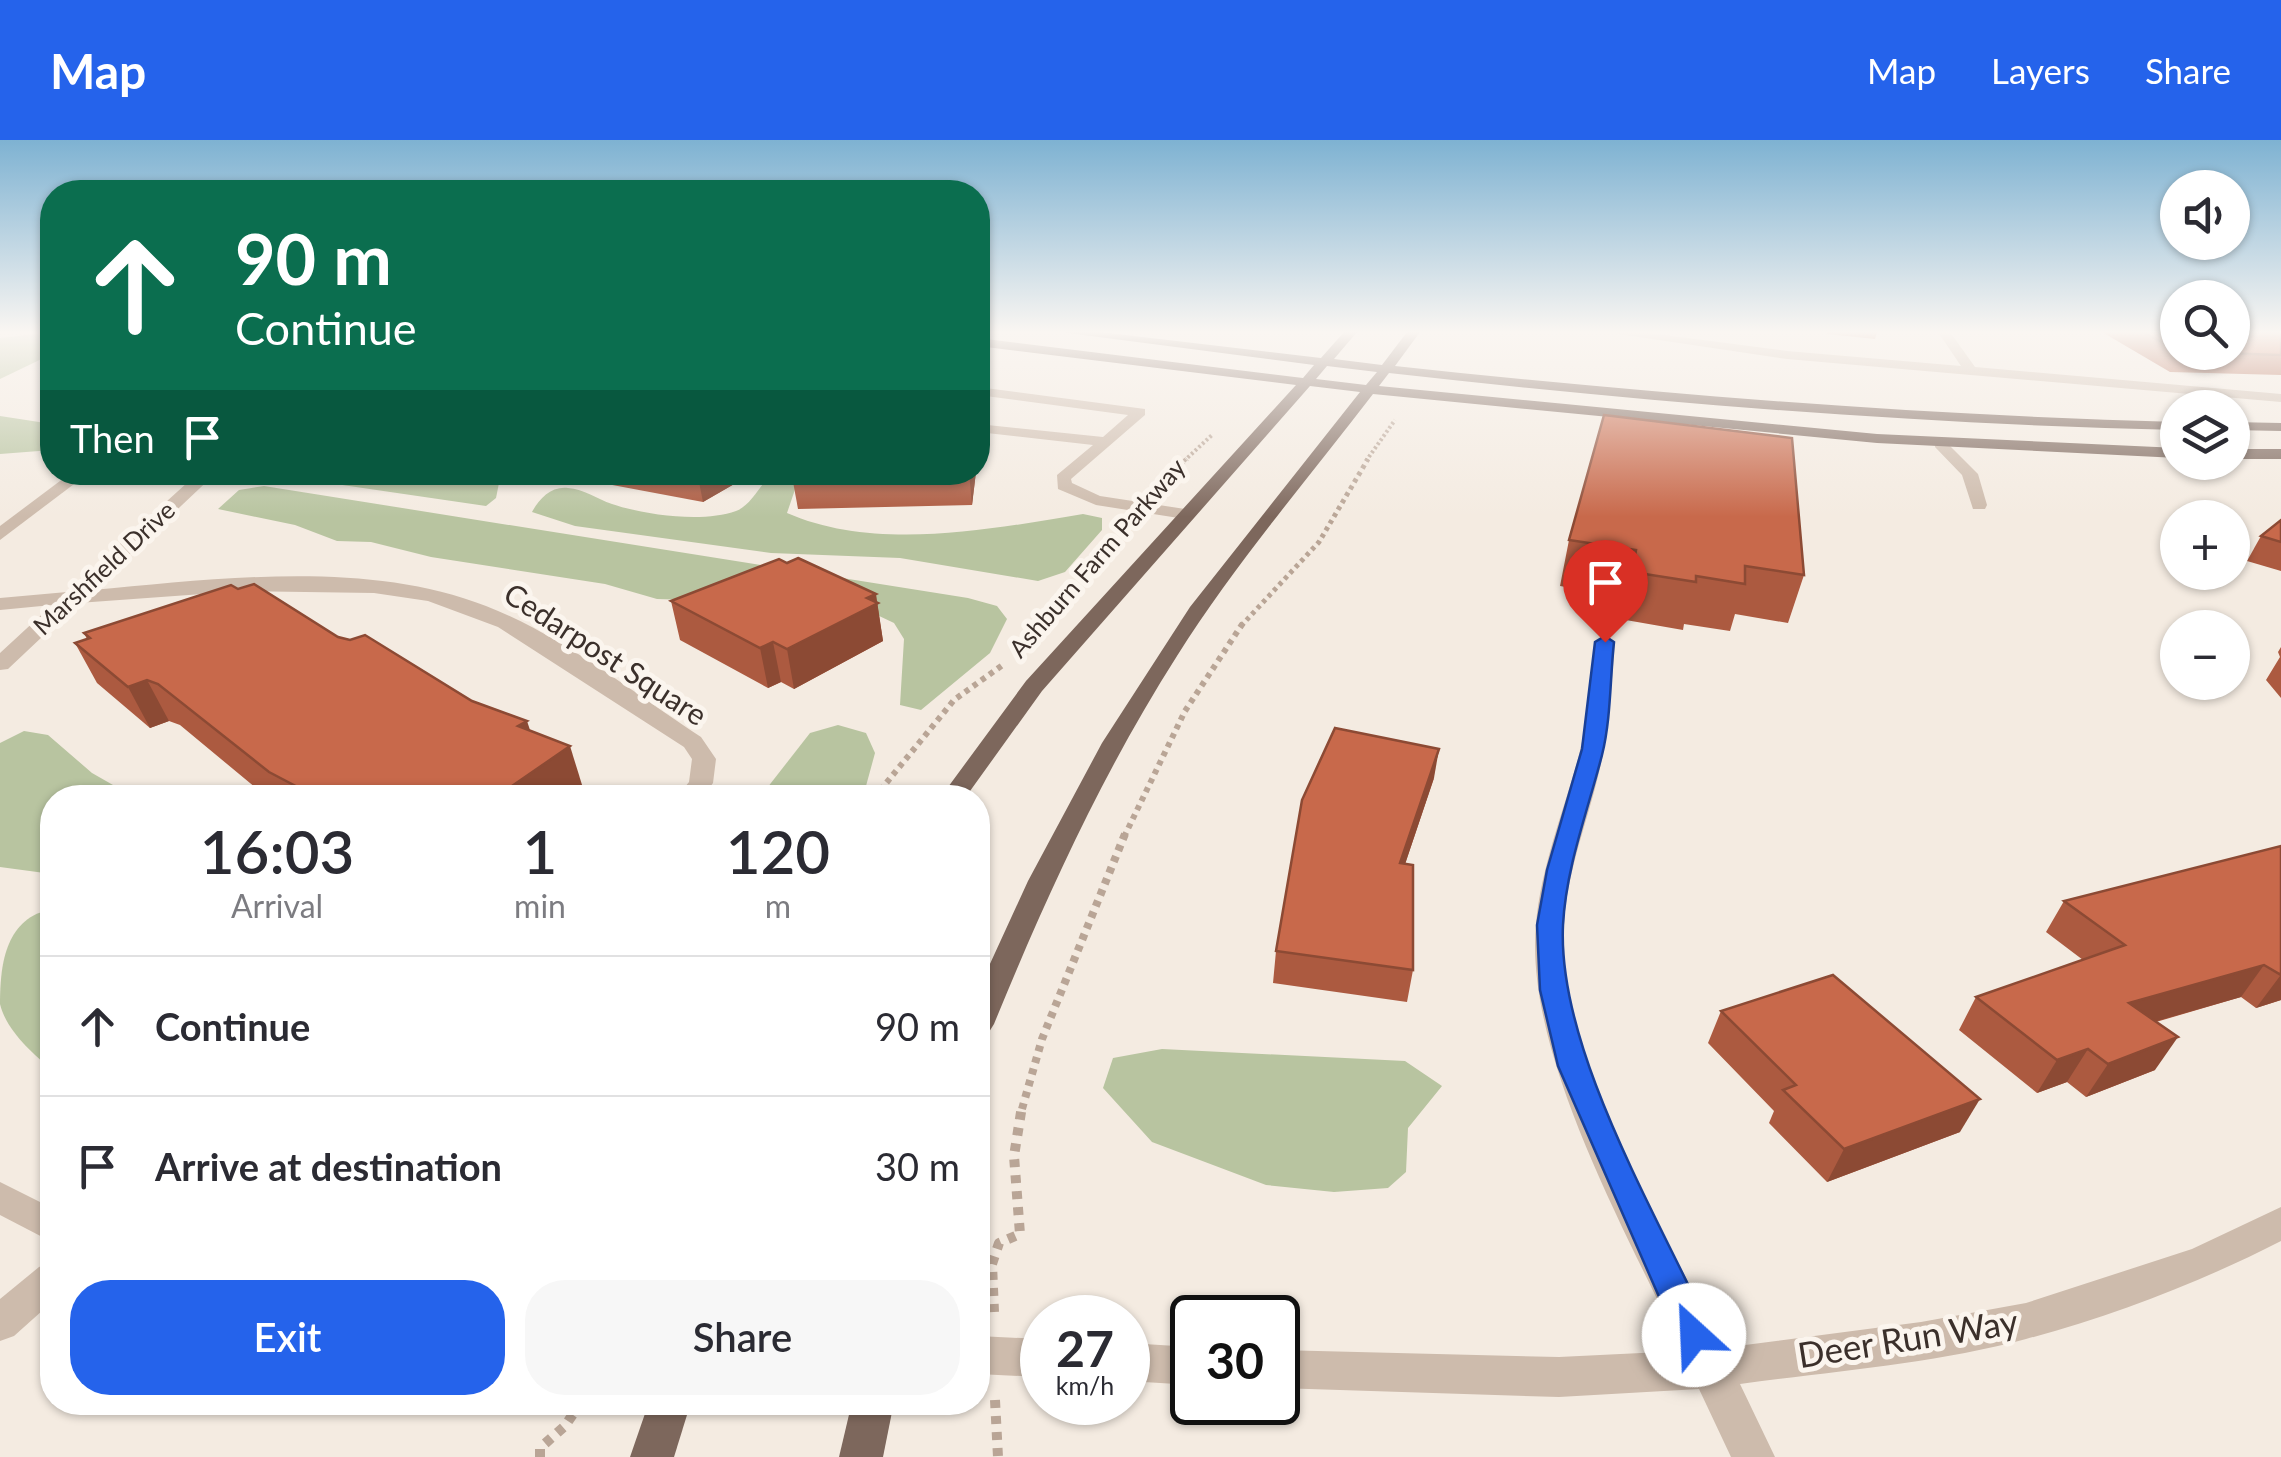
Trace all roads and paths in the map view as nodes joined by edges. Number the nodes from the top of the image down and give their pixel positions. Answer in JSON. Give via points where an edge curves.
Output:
{"nodes":[{"id":1,"x":997,"y":393,"type":"edge"},
{"id":2,"x":1295,"y":393,"type":"edge"},
{"id":3,"x":1365,"y":393,"type":"edge"},
{"id":4,"x":1399,"y":393,"type":"edge"},
{"id":5,"x":1628,"y":393,"type":"edge"},
{"id":6,"x":2231,"y":393,"type":"edge"},
{"id":7,"x":2281,"y":398,"type":"edge"},
{"id":8,"x":1406,"y":412,"type":"dead end"},
{"id":9,"x":2160,"y":425,"type":"edge"},
{"id":10,"x":2250,"y":426,"type":"edge"},
{"id":11,"x":2281,"y":427,"type":"edge"},
{"id":12,"x":990,"y":429,"type":"edge"},
{"id":13,"x":1219,"y":429,"type":"dead end"},
{"id":14,"x":1106,"y":442,"type":"junction"},
{"id":15,"x":1940,"y":444,"type":"junction"},
{"id":16,"x":2160,"y":451,"type":"edge"},
{"id":17,"x":2250,"y":454,"type":"edge"},
{"id":18,"x":2281,"y":454,"type":"edge"},
{"id":19,"x":65,"y":485,"type":"edge"},
{"id":20,"x":195,"y":485,"type":"edge"},
{"id":21,"x":1979,"y":505,"type":"dead end"},
{"id":22,"x":1147,"y":507,"type":"junction"},
{"id":23,"x":1185,"y":514,"type":"junction"},
{"id":24,"x":0,"y":534,"type":"edge"},
{"id":25,"x":68,"y":599,"type":"junction"},
{"id":26,"x":0,"y":604,"type":"edge"},
{"id":27,"x":1605,"y":642,"type":"dead end"},
{"id":28,"x":1010,"y":660,"type":"dead end"},
{"id":29,"x":0,"y":664,"type":"edge"},
{"id":30,"x":699,"y":785,"type":"edge"},
{"id":31,"x":885,"y":785,"type":"edge"},
{"id":32,"x":962,"y":785,"type":"edge"},
{"id":33,"x":990,"y":998,"type":"edge"},
{"id":34,"x":0,"y":1198,"type":"edge"},
{"id":35,"x":40,"y":1220,"type":"edge"},
{"id":36,"x":2281,"y":1223,"type":"edge"},
{"id":37,"x":40,"y":1289,"type":"edge"},
{"id":38,"x":990,"y":1294,"type":"edge"},
{"id":39,"x":0,"y":1323,"type":"edge"},
{"id":40,"x":990,"y":1355,"type":"edge"},
{"id":41,"x":1020,"y":1357,"type":"edge"},
{"id":42,"x":1710,"y":1369,"type":"junction"},
{"id":43,"x":1300,"y":1370,"type":"edge"},
{"id":44,"x":990,"y":1401,"type":"edge"},
{"id":45,"x":573,"y":1415,"type":"edge"},
{"id":46,"x":666,"y":1415,"type":"edge"},
{"id":47,"x":870,"y":1415,"type":"edge"},
{"id":48,"x":540,"y":1457,"type":"edge"},
{"id":49,"x":652,"y":1457,"type":"edge"},
{"id":50,"x":861,"y":1457,"type":"edge"},
{"id":51,"x":998,"y":1457,"type":"edge"},
{"id":52,"x":1753,"y":1457,"type":"edge"}],
"edges":[{"from":1,"to":14,"type":"street","via":[[1140,412]]},
{"from":2,"to":23,"type":"main road","name":"Ashburn Farm Parkway"},
{"from":3,"to":33,"type":"main road","via":[[1171,648],[1130,712],[1086,786]]},
{"from":4,"to":15,"type":"main road"},
{"from":5,"to":9,"type":"main road","via":[[1832,413]]},
{"from":6,"to":7,"type":"street"},
{"from":8,"to":38,"type":"path","via":[[1387,430],[1321,539],[1230,640],[1193,694],[1128,818],[1042,1042],[1018,1128],[1013,1208],[1020,1234],[999,1243]]},
{"from":10,"to":11,"type":"main road"},
{"from":12,"to":14,"type":"street"},
{"from":13,"to":22,"type":"path","via":[[1150,488],[1156,496]]},
{"from":14,"to":22,"type":"street","via":[[1063,478],[1064,486],[1096,500]]},
{"from":15,"to":16,"type":"main road"},
{"from":15,"to":21,"type":"street","via":[[1970,474]]},
{"from":17,"to":18,"type":"main road"},
{"from":19,"to":24,"type":"street"},
{"from":20,"to":25,"type":"street","name":"Marshfield Drive"},
{"from":22,"to":23,"type":"street"},
{"from":23,"to":32,"type":"main road","name":"Ashburn Farm Parkway","via":[[1034,686]]},
{"from":25,"to":26,"type":"street"},
{"from":25,"to":29,"type":"street","name":"Marshfield Drive"},
{"from":25,"to":30,"type":"street","name":"Cedarpost Square","via":[[348,586],[431,596],[478,610],[693,742],[704,759]]},
{"from":27,"to":42,"type":"street","via":[[1592,749],[1550,925],[1554,990],[1573,1066]]},
{"from":28,"to":31,"type":"path","via":[[954,700]]},
{"from":34,"to":35,"type":"street"},
{"from":36,"to":42,"type":"street","name":"Deer Run Way","via":[[2202,1263],[2026,1321]]},
{"from":37,"to":39,"type":"street"},
{"from":40,"to":41,"type":"street"},
{"from":42,"to":43,"type":"street","name":"Deer Run Way","via":[[1560,1378]]},
{"from":42,"to":52,"type":"street"},
{"from":44,"to":51,"type":"path"},
{"from":45,"to":48,"type":"path","via":[[540,1448]]},
{"from":46,"to":49,"type":"main road"},
{"from":47,"to":50,"type":"main road"}]}
